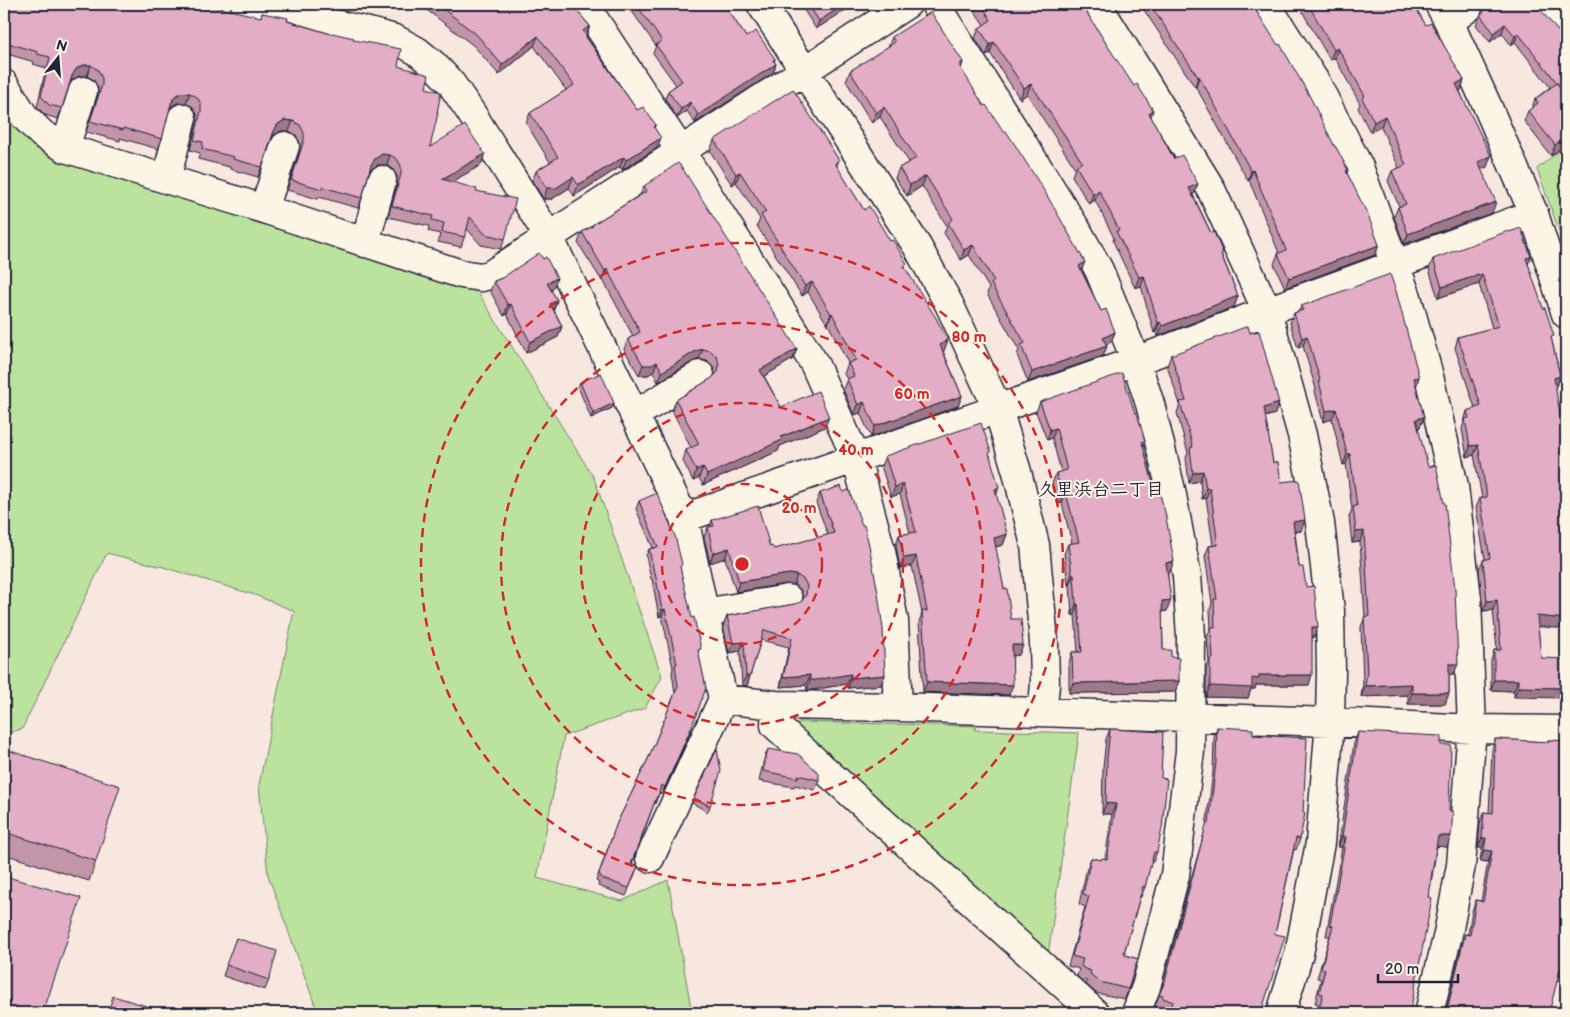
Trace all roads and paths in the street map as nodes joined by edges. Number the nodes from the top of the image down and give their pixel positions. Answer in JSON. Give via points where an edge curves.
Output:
{"nodes":[{"id":1,"x":245,"y":4,"type":"edge"},
{"id":2,"x":584,"y":4,"type":"edge"},
{"id":3,"x":761,"y":4,"type":"edge"},
{"id":4,"x":907,"y":4,"type":"edge"},
{"id":5,"x":935,"y":4,"type":"edge"},
{"id":6,"x":1098,"y":4,"type":"edge"},
{"id":7,"x":1266,"y":4,"type":"edge"},
{"id":8,"x":1473,"y":4,"type":"edge"},
{"id":9,"x":1545,"y":4,"type":"edge"},
{"id":10,"x":1444,"y":13,"type":"edge"},
{"id":11,"x":1566,"y":30,"type":"edge"},
{"id":12,"x":804,"y":70,"type":"junction"},
{"id":13,"x":4,"y":84,"type":"edge"},
{"id":14,"x":83,"y":91,"type":"dead end"},
{"id":15,"x":182,"y":118,"type":"dead end"},
{"id":16,"x":285,"y":146,"type":"dead end"},
{"id":17,"x":65,"y":148,"type":"junction"},
{"id":18,"x":680,"y":150,"type":"junction"},
{"id":19,"x":166,"y":179,"type":"junction"},
{"id":20,"x":382,"y":180,"type":"dead end"},
{"id":21,"x":264,"y":209,"type":"junction"},
{"id":22,"x":1534,"y":214,"type":"junction"},
{"id":23,"x":549,"y":238,"type":"junction"},
{"id":24,"x":365,"y":243,"type":"junction"},
{"id":25,"x":1396,"y":264,"type":"junction"},
{"id":26,"x":1267,"y":311,"type":"junction"},
{"id":27,"x":1566,"y":314,"type":"edge"},
{"id":28,"x":1136,"y":361,"type":"junction"},
{"id":29,"x":700,"y":375,"type":"dead end"},
{"id":30,"x":998,"y":409,"type":"junction"},
{"id":31,"x":634,"y":415,"type":"junction"},
{"id":32,"x":856,"y":458,"type":"junction"},
{"id":33,"x":684,"y":518,"type":"junction"},
{"id":34,"x":788,"y":599,"type":"dead end"},
{"id":35,"x":704,"y":613,"type":"junction"},
{"id":36,"x":723,"y":700,"type":"junction"},
{"id":37,"x":776,"y":705,"type":"junction"},
{"id":38,"x":898,"y":707,"type":"junction"},
{"id":39,"x":1042,"y":712,"type":"junction"},
{"id":40,"x":1191,"y":718,"type":"junction"},
{"id":41,"x":1330,"y":722,"type":"junction"},
{"id":42,"x":1472,"y":729,"type":"junction"},
{"id":43,"x":1566,"y":730,"type":"edge"},
{"id":44,"x":650,"y":858,"type":"dead end"},
{"id":45,"x":1095,"y":1013,"type":"edge"},
{"id":46,"x":1136,"y":1013,"type":"edge"},
{"id":47,"x":1282,"y":1013,"type":"edge"},
{"id":48,"x":1429,"y":1013,"type":"edge"}],
"edges":[{"from":1,"to":23,"type":"street","via":[[365,31],[417,51],[450,82],[470,110]]},
{"from":2,"to":18,"type":"street"},
{"from":3,"to":12,"type":"street"},
{"from":4,"to":12,"type":"street"},
{"from":5,"to":28,"type":"street","via":[[1078,232],[1099,270]]},
{"from":6,"to":26,"type":"street","via":[[1210,187]]},
{"from":7,"to":25,"type":"street","via":[[1316,83],[1359,167]]},
{"from":8,"to":10,"type":"street"},
{"from":9,"to":11,"type":"street"},
{"from":10,"to":22,"type":"street"},
{"from":12,"to":18,"type":"street"},
{"from":12,"to":30,"type":"street","via":[[917,246]]},
{"from":13,"to":17,"type":"street","via":[[24,116],[42,134]]},
{"from":14,"to":17,"type":"street"},
{"from":15,"to":19,"type":"street"},
{"from":16,"to":21,"type":"street"},
{"from":17,"to":19,"type":"street"},
{"from":18,"to":23,"type":"street"},
{"from":18,"to":32,"type":"street","via":[[814,363]]},
{"from":19,"to":21,"type":"street"},
{"from":20,"to":24,"type":"street"},
{"from":21,"to":24,"type":"street"},
{"from":22,"to":25,"type":"street"},
{"from":22,"to":27,"type":"street"},
{"from":23,"to":24,"type":"street","via":[[490,275],[481,277],[461,274]]},
{"from":23,"to":31,"type":"street"},
{"from":25,"to":26,"type":"street"},
{"from":25,"to":42,"type":"street","via":[[1429,376],[1454,486],[1467,598]]},
{"from":26,"to":28,"type":"street"},
{"from":26,"to":41,"type":"street","via":[[1302,435],[1320,523],[1330,611]]},
{"from":28,"to":30,"type":"street"},
{"from":28,"to":40,"type":"street","via":[[1162,454],[1187,576]]},
{"from":29,"to":31,"type":"street"},
{"from":30,"to":32,"type":"street"},
{"from":30,"to":39,"type":"street","via":[[1035,545],[1044,642]]},
{"from":31,"to":33,"type":"street"},
{"from":32,"to":33,"type":"street"},
{"from":32,"to":38,"type":"street","via":[[881,550],[894,621]]},
{"from":33,"to":35,"type":"street"},
{"from":34,"to":35,"type":"street"},
{"from":35,"to":36,"type":"street"},
{"from":36,"to":37,"type":"street"},
{"from":36,"to":44,"type":"street"},
{"from":37,"to":38,"type":"street"},
{"from":37,"to":45,"type":"street","via":[[775,725]]},
{"from":38,"to":39,"type":"street"},
{"from":39,"to":40,"type":"street"},
{"from":40,"to":41,"type":"street"},
{"from":40,"to":46,"type":"street","via":[[1175,876]]},
{"from":41,"to":42,"type":"street"},
{"from":41,"to":47,"type":"street","via":[[1320,843],[1299,954]]},
{"from":42,"to":43,"type":"street"},
{"from":42,"to":48,"type":"street","via":[[1461,865]]}]}
